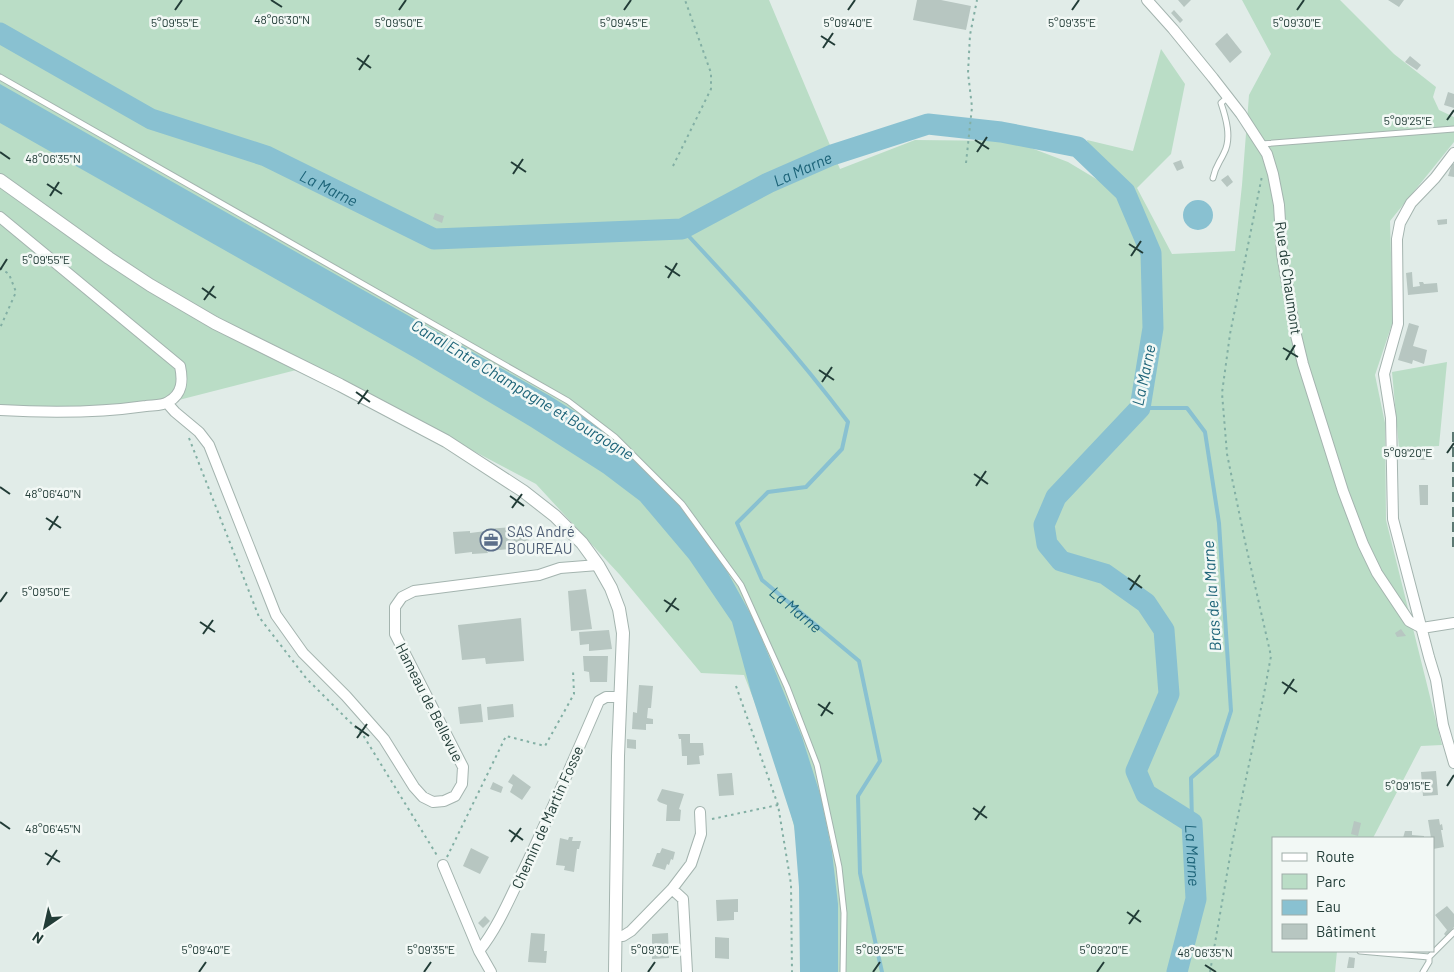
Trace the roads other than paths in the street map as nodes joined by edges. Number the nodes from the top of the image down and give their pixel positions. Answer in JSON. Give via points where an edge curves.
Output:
{"nodes":[{"id":1,"x":1147,"y":0,"type":"edge"},
{"id":2,"x":0,"y":77,"type":"edge"},
{"id":3,"x":1228,"y":97,"type":"junction"},
{"id":4,"x":1454,"y":129,"type":"edge"},
{"id":5,"x":1261,"y":144,"type":"junction"},
{"id":6,"x":1454,"y":153,"type":"edge"},
{"id":7,"x":1214,"y":178,"type":"dead end"},
{"id":8,"x":0,"y":180,"type":"edge"},
{"id":9,"x":0,"y":217,"type":"edge"},
{"id":10,"x":167,"y":403,"type":"junction"},
{"id":11,"x":0,"y":410,"type":"edge"},
{"id":12,"x":598,"y":565,"type":"junction"},
{"id":13,"x":1454,"y":624,"type":"edge"},
{"id":14,"x":1422,"y":628,"type":"junction"},
{"id":15,"x":621,"y":697,"type":"junction"},
{"id":16,"x":1454,"y":763,"type":"edge"},
{"id":17,"x":700,"y":817,"type":"road end"},
{"id":18,"x":443,"y":865,"type":"road end"},
{"id":19,"x":672,"y":888,"type":"junction"},
{"id":20,"x":1454,"y":932,"type":"edge"},
{"id":21,"x":616,"y":936,"type":"junction"},
{"id":22,"x":479,"y":950,"type":"junction"},
{"id":23,"x":1434,"y":951,"type":"edge"},
{"id":24,"x":1371,"y":952,"type":"edge"},
{"id":25,"x":1433,"y":952,"type":"edge"},
{"id":26,"x":1428,"y":957,"type":"junction"},
{"id":27,"x":491,"y":972,"type":"edge"},
{"id":28,"x":615,"y":972,"type":"edge"},
{"id":29,"x":687,"y":972,"type":"edge"},
{"id":30,"x":843,"y":972,"type":"edge"},
{"id":31,"x":1423,"y":972,"type":"edge"}],
"edges":[{"from":1,"to":3,"type":"street","name":"Rue de Chaumont"},
{"from":2,"to":30,"type":"lane","via":[[568,401],[615,437],[682,504],[741,585],[818,765],[839,867],[844,913]]},
{"from":3,"to":5,"type":"street","name":"Rue de Chaumont"},
{"from":3,"to":7,"type":"lane","via":[[1221,102],[1228,137],[1226,152],[1216,166]]},
{"from":4,"to":5,"type":"lane"},
{"from":5,"to":14,"type":"street","name":"Rue de Chaumont","via":[[1268,154],[1279,204],[1282,254],[1295,331],[1343,491],[1377,573],[1409,621]]},
{"from":6,"to":14,"type":"street","via":[[1412,203],[1400,223],[1397,239],[1398,324],[1384,374],[1391,418],[1393,519]]},
{"from":8,"to":12,"type":"street","via":[[150,285],[215,323],[446,441],[555,516]]},
{"from":9,"to":10,"type":"street","via":[[180,366],[181,389]]},
{"from":10,"to":11,"type":"street","via":[[123,410],[44,413]]},
{"from":10,"to":12,"type":"street","name":"Hameau de Bellevue","via":[[209,445],[276,615],[303,653],[384,739],[414,787],[433,802],[455,796],[462,784],[463,767],[395,634],[395,607],[402,597],[414,591]]},
{"from":12,"to":15,"type":"street","via":[[619,609],[623,633]]},
{"from":13,"to":14,"type":"street"},
{"from":14,"to":16,"type":"street"},
{"from":15,"to":21,"type":"street"},
{"from":15,"to":22,"type":"street","name":"Chemin de Martin Fosse","via":[[606,697],[599,701],[508,902]]},
{"from":17,"to":19,"type":"street","via":[[701,834],[690,864]]},
{"from":18,"to":22,"type":"street"},
{"from":19,"to":21,"type":"street","via":[[631,931]]},
{"from":19,"to":29,"type":"street","via":[[683,899]]},
{"from":20,"to":23,"type":"lane"},
{"from":21,"to":28,"type":"street"},
{"from":22,"to":27,"type":"street"},
{"from":24,"to":26,"type":"lane"},
{"from":25,"to":26,"type":"lane"},
{"from":26,"to":31,"type":"lane","via":[[1429,962]]}]}
